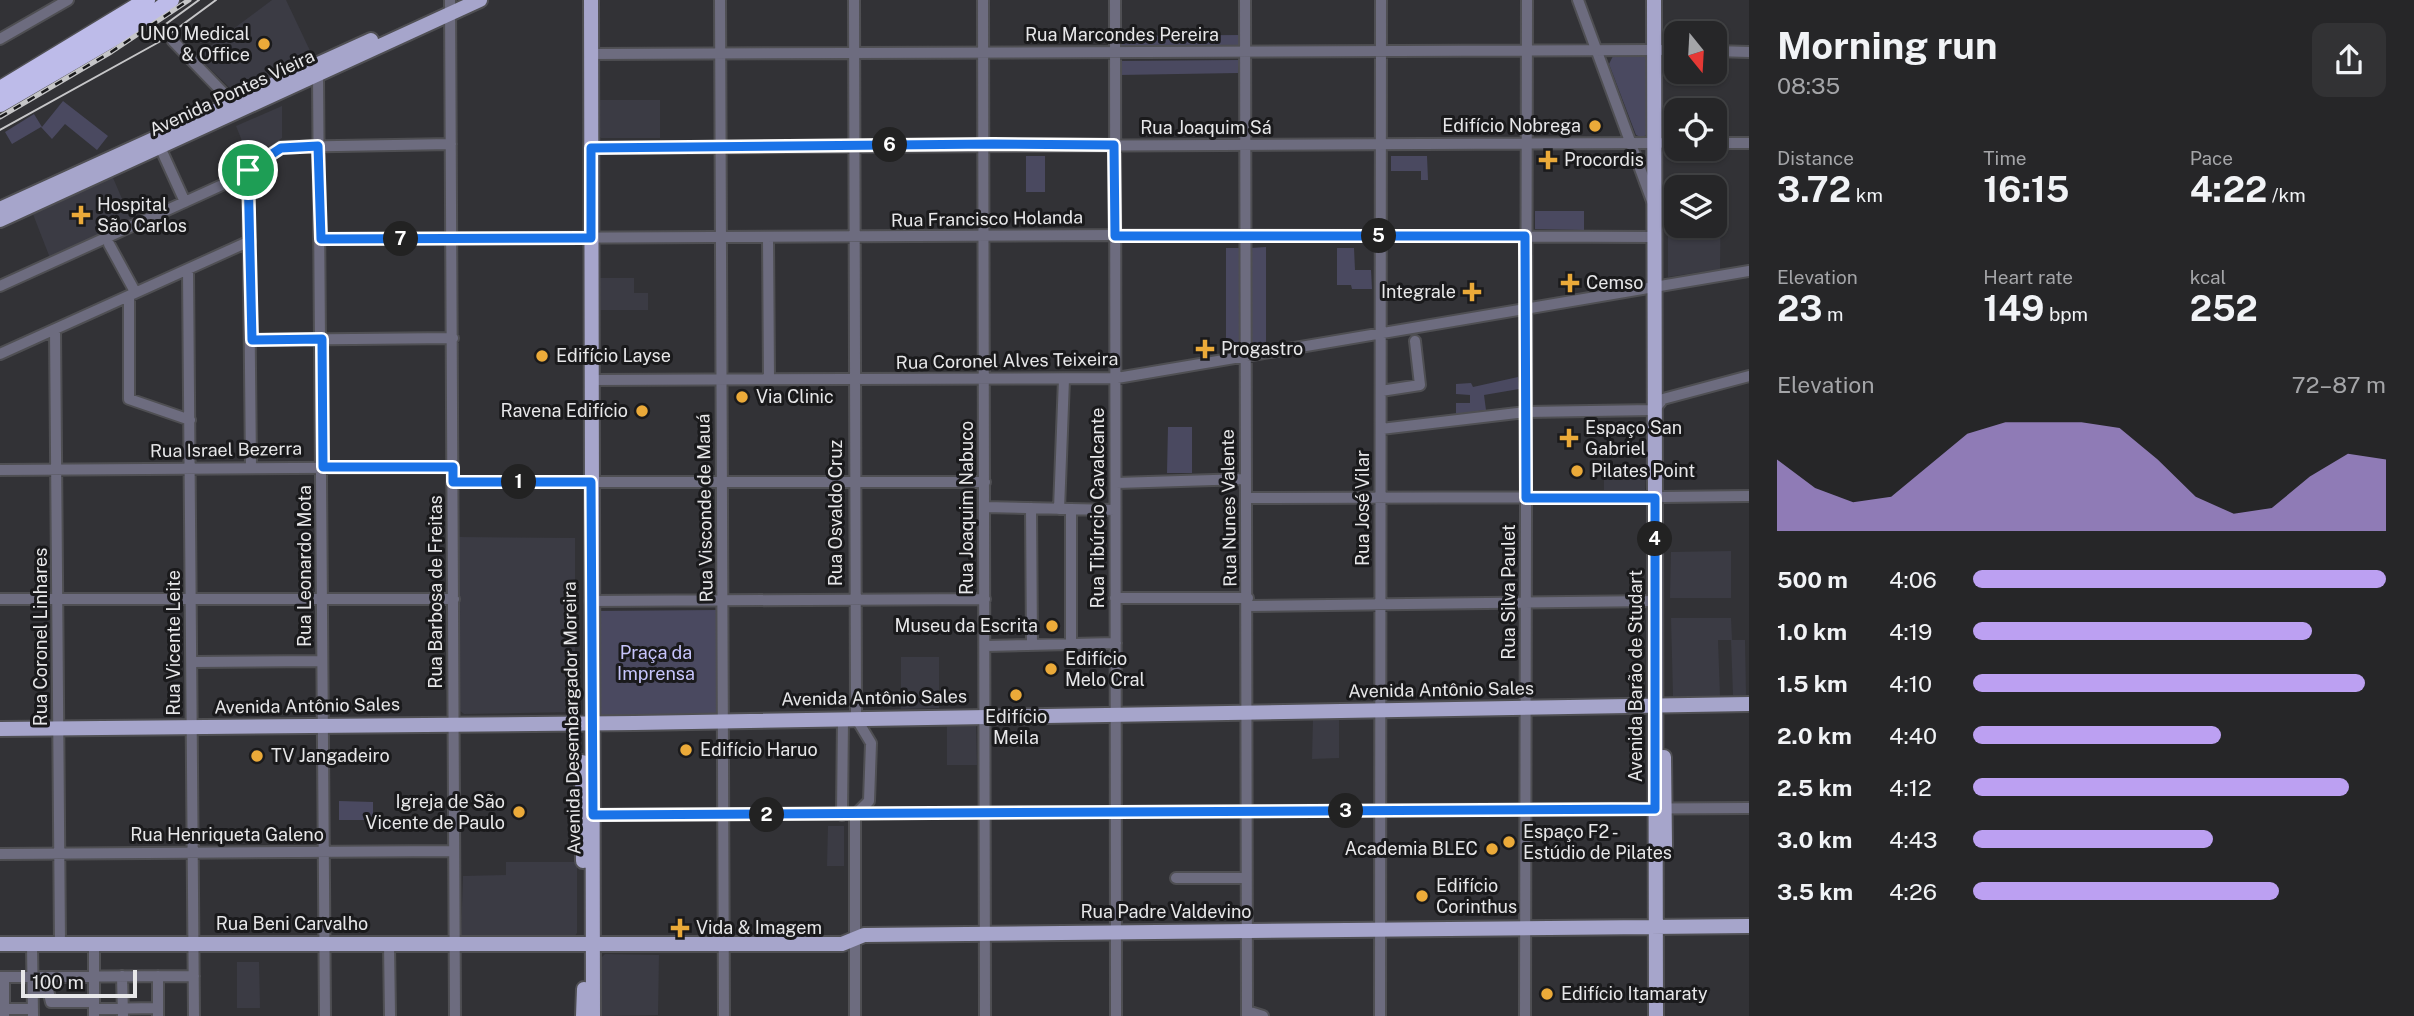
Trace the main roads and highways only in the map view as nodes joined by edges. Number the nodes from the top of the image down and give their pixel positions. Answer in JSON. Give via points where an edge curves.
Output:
{"nodes":[{"id":1,"x":171,"y":0,"type":"edge"},
{"id":2,"x":480,"y":0,"type":"edge"},
{"id":3,"x":582,"y":0,"type":"edge"},
{"id":4,"x":590,"y":0,"type":"edge"},
{"id":5,"x":1654,"y":0,"type":"edge"},
{"id":6,"x":1662,"y":0,"type":"edge"},
{"id":7,"x":140,"y":2,"type":"edge"},
{"id":8,"x":453,"y":4,"type":"edge"},
{"id":9,"x":1664,"y":50,"type":"edge"},
{"id":10,"x":0,"y":89,"type":"edge"},
{"id":11,"x":0,"y":104,"type":"edge"},
{"id":12,"x":237,"y":106,"type":"junction"},
{"id":13,"x":1664,"y":143,"type":"edge"},
{"id":14,"x":0,"y":209,"type":"edge"},
{"id":15,"x":0,"y":220,"type":"edge"},
{"id":16,"x":587,"y":238,"type":"junction"},
{"id":17,"x":1659,"y":286,"type":"junction"},
{"id":18,"x":587,"y":482,"type":"junction"},
{"id":19,"x":1659,"y":497,"type":"junction"},
{"id":20,"x":1749,"y":704,"type":"edge"},
{"id":21,"x":1659,"y":705,"type":"junction"},
{"id":22,"x":586,"y":723,"type":"junction"},
{"id":23,"x":0,"y":729,"type":"edge"},
{"id":24,"x":1660,"y":926,"type":"junction"},
{"id":25,"x":1749,"y":926,"type":"edge"},
{"id":26,"x":0,"y":944,"type":"edge"},
{"id":27,"x":589,"y":944,"type":"junction"},
{"id":28,"x":583,"y":1016,"type":"edge"},
{"id":29,"x":593,"y":1016,"type":"edge"},
{"id":30,"x":1656,"y":1016,"type":"edge"},
{"id":31,"x":1665,"y":1016,"type":"edge"}],
"edges":[{"from":1,"to":11,"type":"highway"},
{"from":2,"to":8,"type":"main road","name":"Avenida Pontes Vieira"},
{"from":3,"to":16,"type":"main road","name":"Avenida Desembargador Moreira"},
{"from":4,"to":16,"type":"main road","name":"Avenida Desembargador Moreira"},
{"from":5,"to":9,"type":"main road","name":"Avenida Barão de Studart"},
{"from":6,"to":9,"type":"main road","name":"Avenida Barão de Studart"},
{"from":7,"to":10,"type":"highway"},
{"from":8,"to":12,"type":"main road","name":"Avenida Pontes Vieira"},
{"from":8,"to":12,"type":"main road","name":"Avenida Pontes Vieira","via":[[318,75]]},
{"from":12,"to":14,"type":"main road","name":"Avenida Pontes Vieira"},
{"from":12,"to":15,"type":"main road","name":"Avenida Pontes Vieira","via":[[160,147]]},
{"from":13,"to":17,"type":"main road","name":"Avenida Barão de Studart"},
{"from":13,"to":17,"type":"main road","name":"Avenida Barão de Studart","via":[[1654,206]]},
{"from":16,"to":18,"type":"main road","name":"Avenida Desembargador Moreira"},
{"from":16,"to":18,"type":"main road","name":"Avenida Desembargador Moreira","via":[[592,380]]},
{"from":17,"to":19,"type":"main road","name":"Avenida Barão de Studart"},
{"from":18,"to":22,"type":"main road","name":"Avenida Desembargador Moreira"},
{"from":18,"to":22,"type":"main road","name":"Avenida Desembargador Moreira"},
{"from":19,"to":21,"type":"main road","name":"Avenida Barão de Studart"},
{"from":19,"to":21,"type":"main road","name":"Avenida Barão de Studart","via":[[1655,601]]},
{"from":20,"to":21,"type":"main road","name":"Avenida Antônio Sales"},
{"from":21,"to":22,"type":"main road","name":"Avenida Antônio Sales"},
{"from":21,"to":24,"type":"main road","name":"Avenida Barão de Studart"},
{"from":22,"to":23,"type":"main road","name":"Avenida Antônio Sales"},
{"from":22,"to":27,"type":"main road","name":"Avenida Desembargador Moreira"},
{"from":22,"to":27,"type":"main road","name":"Avenida Desembargador Moreira","via":[[593,815]]},
{"from":24,"to":25,"type":"main road","name":"Rua Padre Valdevino"},
{"from":24,"to":27,"type":"main road","name":"Rua Padre Valdevino","via":[[864,935],[842,944]]},
{"from":24,"to":30,"type":"main road","name":"Avenida Barão de Studart"},
{"from":24,"to":31,"type":"main road","name":"Avenida Barão de Studart"},
{"from":26,"to":27,"type":"main road","name":"Rua Beni Carvalho"},
{"from":27,"to":28,"type":"main road","name":"Avenida Desembargador Moreira"},
{"from":27,"to":29,"type":"main road","name":"Avenida Desembargador Moreira"}]}
